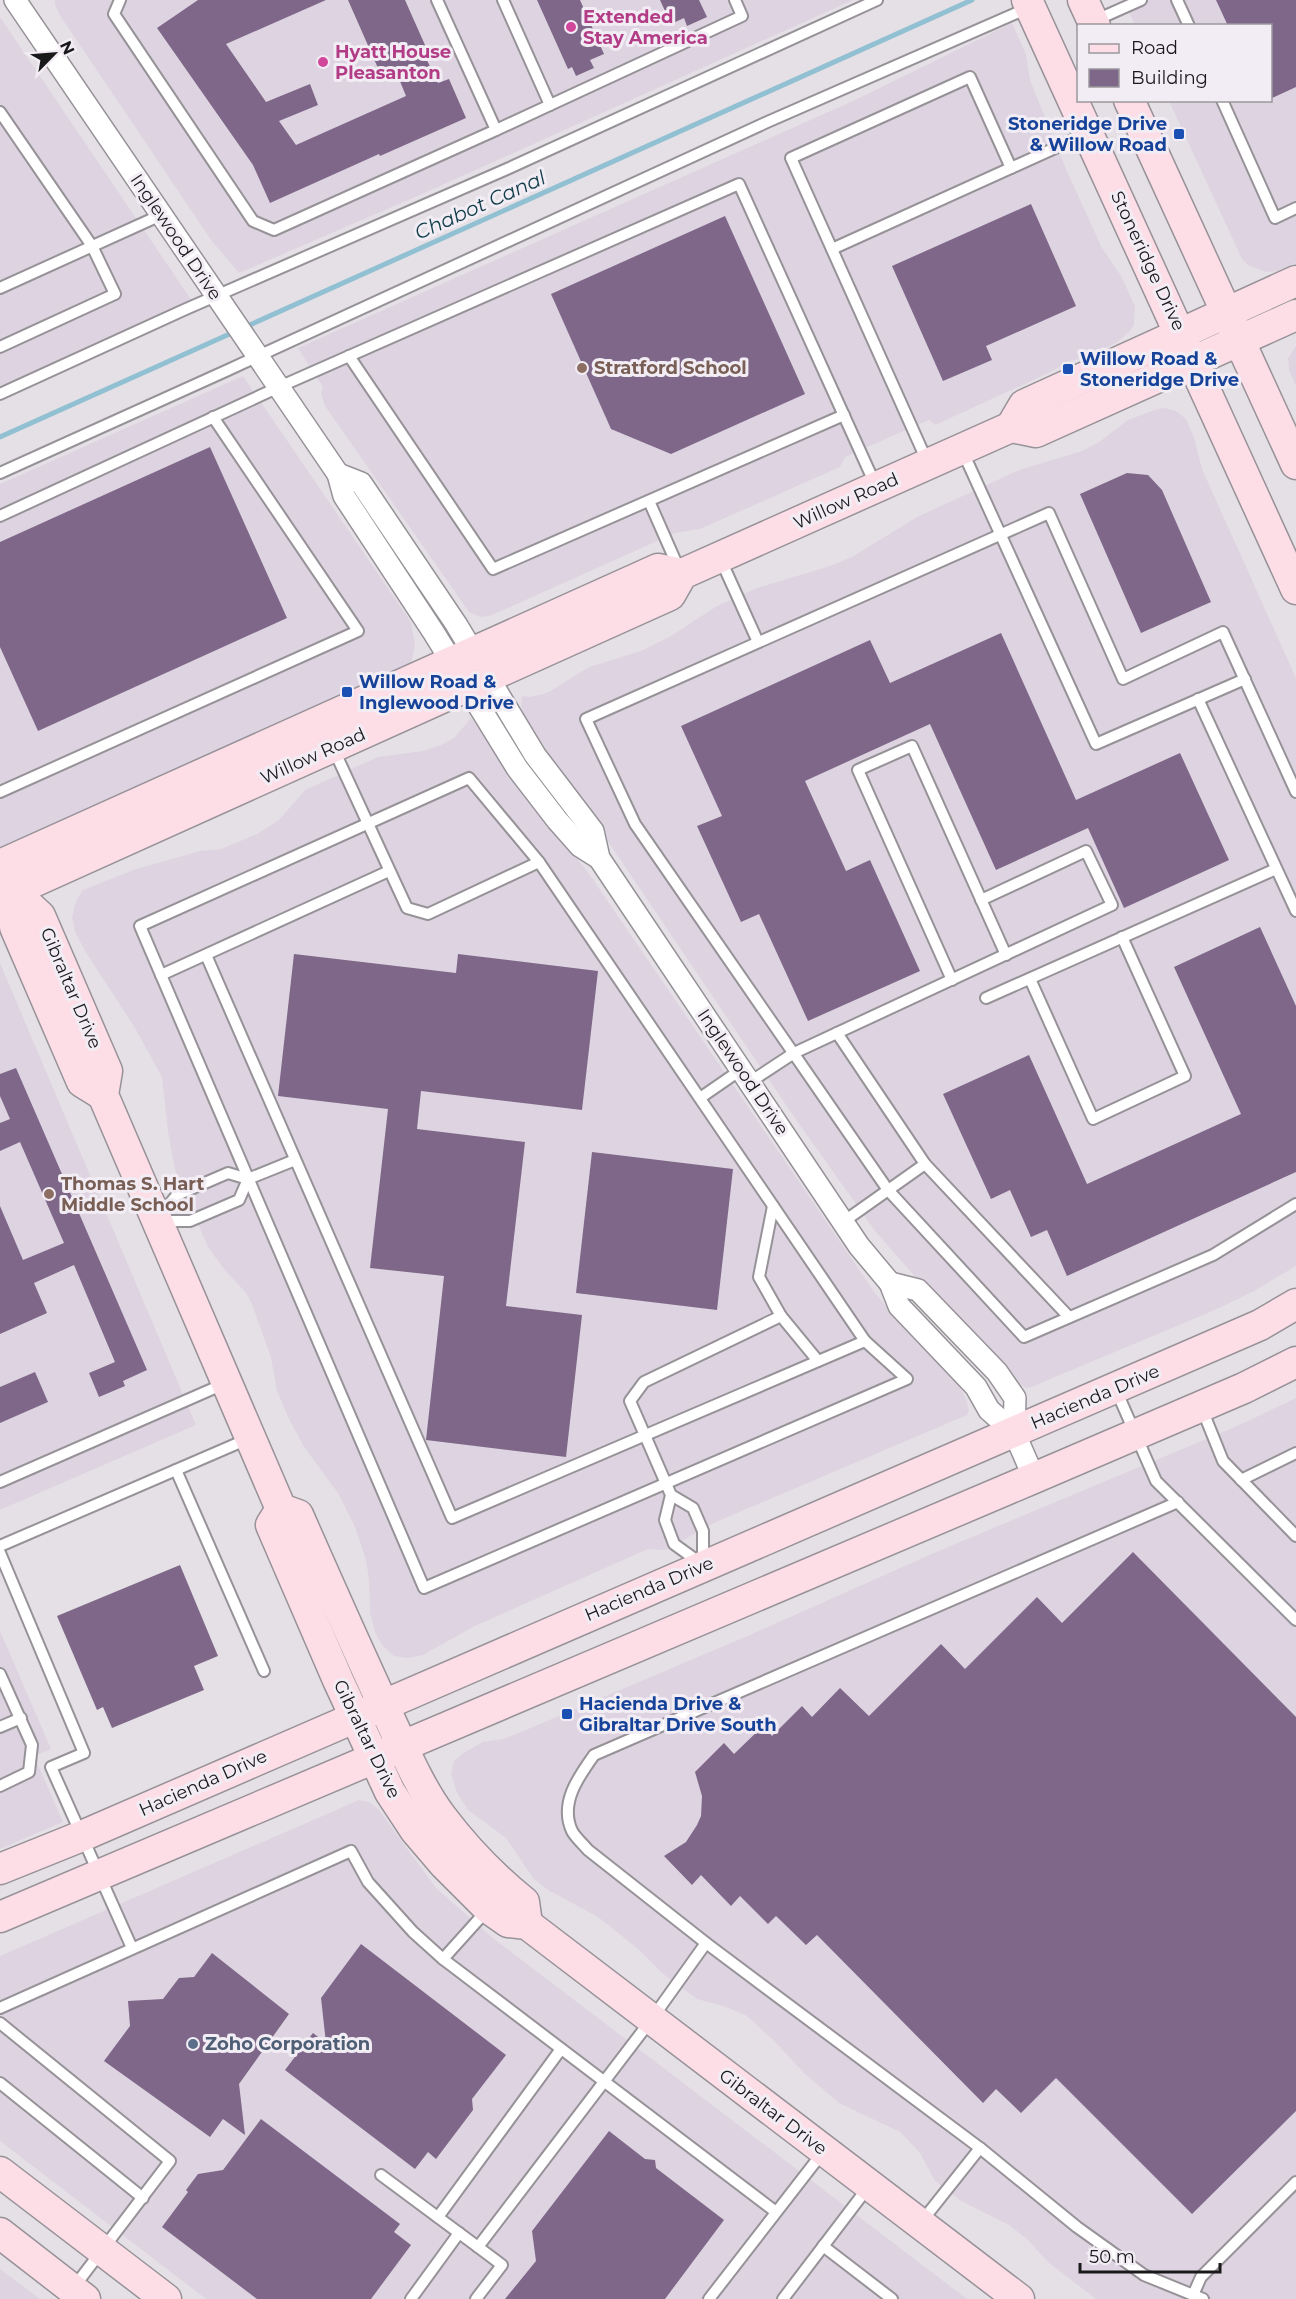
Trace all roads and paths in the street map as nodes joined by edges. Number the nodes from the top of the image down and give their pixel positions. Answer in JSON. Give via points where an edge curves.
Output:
{"nodes":[{"id":1,"x":15,"y":0,"type":"edge"},
{"id":2,"x":120,"y":0,"type":"edge"},
{"id":3,"x":437,"y":0,"type":"edge"},
{"id":4,"x":503,"y":0,"type":"edge"},
{"id":5,"x":735,"y":0,"type":"edge"},
{"id":6,"x":877,"y":0,"type":"edge"},
{"id":7,"x":1140,"y":0,"type":"edge"},
{"id":8,"x":1177,"y":0,"type":"edge"},
{"id":9,"x":1029,"y":3,"type":"edge"},
{"id":10,"x":1090,"y":16,"type":"edge"},
{"id":11,"x":1188,"y":24,"type":"edge"},
{"id":12,"x":1130,"y":102,"type":"edge"},
{"id":13,"x":1223,"y":102,"type":"edge"},
{"id":14,"x":550,"y":105,"type":"junction"},
{"id":15,"x":0,"y":112,"type":"edge"},
{"id":16,"x":496,"y":130,"type":"junction"},
{"id":17,"x":1089,"y":133,"type":"junction"},
{"id":18,"x":1011,"y":168,"type":"junction"},
{"id":19,"x":1296,"y":208,"type":"edge"},
{"id":20,"x":161,"y":215,"type":"junction"},
{"id":21,"x":92,"y":246,"type":"junction"},
{"id":22,"x":832,"y":249,"type":"junction"},
{"id":23,"x":1296,"y":281,"type":"edge"},
{"id":24,"x":0,"y":288,"type":"edge"},
{"id":25,"x":218,"y":299,"type":"junction"},
{"id":26,"x":1227,"y":313,"type":"junction"},
{"id":27,"x":1296,"y":315,"type":"edge"},
{"id":28,"x":1181,"y":333,"type":"junction"},
{"id":29,"x":1239,"y":340,"type":"junction"},
{"id":30,"x":0,"y":347,"type":"edge"},
{"id":31,"x":256,"y":355,"type":"junction"},
{"id":32,"x":349,"y":356,"type":"junction"},
{"id":33,"x":1194,"y":361,"type":"junction"},
{"id":34,"x":279,"y":387,"type":"junction"},
{"id":35,"x":0,"y":394,"type":"edge"},
{"id":36,"x":844,"y":415,"type":"junction"},
{"id":37,"x":213,"y":417,"type":"junction"},
{"id":38,"x":1011,"y":427,"type":"junction"},
{"id":39,"x":962,"y":449,"type":"junction"},
{"id":40,"x":929,"y":464,"type":"junction"},
{"id":41,"x":1296,"y":464,"type":"edge"},
{"id":42,"x":0,"y":473,"type":"edge"},
{"id":43,"x":876,"y":488,"type":"junction"},
{"id":44,"x":649,"y":501,"type":"junction"},
{"id":45,"x":0,"y":516,"type":"edge"},
{"id":46,"x":1002,"y":534,"type":"junction"},
{"id":47,"x":720,"y":558,"type":"junction"},
{"id":48,"x":682,"y":574,"type":"junction"},
{"id":49,"x":1296,"y":589,"type":"edge"},
{"id":50,"x":758,"y":642,"type":"junction"},
{"id":51,"x":469,"y":669,"type":"junction"},
{"id":52,"x":1245,"y":679,"type":"junction"},
{"id":53,"x":1198,"y":699,"type":"junction"},
{"id":54,"x":333,"y":747,"type":"junction"},
{"id":55,"x":1292,"y":771,"type":"edge"},
{"id":56,"x":0,"y":792,"type":"edge"},
{"id":57,"x":1296,"y":792,"type":"edge"},
{"id":58,"x":367,"y":824,"type":"junction"},
{"id":59,"x":539,"y":862,"type":"junction"},
{"id":60,"x":1276,"y":869,"type":"junction"},
{"id":61,"x":389,"y":871,"type":"junction"},
{"id":62,"x":3,"y":875,"type":"edge"},
{"id":63,"x":981,"y":900,"type":"junction"},
{"id":64,"x":1296,"y":911,"type":"edge"},
{"id":65,"x":1122,"y":937,"type":"junction"},
{"id":66,"x":206,"y":955,"type":"junction"},
{"id":67,"x":1006,"y":955,"type":"junction"},
{"id":68,"x":161,"y":975,"type":"junction"},
{"id":69,"x":1030,"y":979,"type":"junction"},
{"id":70,"x":952,"y":980,"type":"junction"},
{"id":71,"x":986,"y":998,"type":"dead end"},
{"id":72,"x":837,"y":1033,"type":"junction"},
{"id":73,"x":794,"y":1053,"type":"junction"},
{"id":74,"x":746,"y":1076,"type":"junction"},
{"id":75,"x":700,"y":1098,"type":"junction"},
{"id":76,"x":295,"y":1160,"type":"junction"},
{"id":77,"x":925,"y":1164,"type":"junction"},
{"id":78,"x":248,"y":1179,"type":"junction"},
{"id":79,"x":888,"y":1190,"type":"junction"},
{"id":80,"x":1296,"y":1204,"type":"edge"},
{"id":81,"x":773,"y":1206,"type":"junction"},
{"id":82,"x":157,"y":1221,"type":"junction"},
{"id":83,"x":843,"y":1222,"type":"junction"},
{"id":84,"x":1296,"y":1305,"type":"edge"},
{"id":85,"x":781,"y":1316,"type":"junction"},
{"id":86,"x":1069,"y":1317,"type":"junction"},
{"id":87,"x":865,"y":1341,"type":"junction"},
{"id":88,"x":818,"y":1361,"type":"junction"},
{"id":89,"x":1296,"y":1362,"type":"edge"},
{"id":90,"x":226,"y":1382,"type":"junction"},
{"id":91,"x":1115,"y":1388,"type":"junction"},
{"id":92,"x":1201,"y":1406,"type":"junction"},
{"id":93,"x":1014,"y":1432,"type":"junction"},
{"id":94,"x":1135,"y":1435,"type":"junction"},
{"id":95,"x":644,"y":1436,"type":"junction"},
{"id":96,"x":250,"y":1438,"type":"junction"},
{"id":97,"x":1296,"y":1453,"type":"edge"},
{"id":98,"x":176,"y":1470,"type":"junction"},
{"id":99,"x":1034,"y":1478,"type":"junction"},
{"id":100,"x":1241,"y":1480,"type":"junction"},
{"id":101,"x":0,"y":1482,"type":"edge"},
{"id":102,"x":665,"y":1484,"type":"junction"},
{"id":103,"x":671,"y":1495,"type":"junction"},
{"id":104,"x":1178,"y":1502,"type":"junction"},
{"id":105,"x":281,"y":1509,"type":"junction"},
{"id":106,"x":1296,"y":1536,"type":"edge"},
{"id":107,"x":0,"y":1546,"type":"edge"},
{"id":108,"x":0,"y":1553,"type":"edge"},
{"id":109,"x":703,"y":1565,"type":"junction"},
{"id":110,"x":1296,"y":1620,"type":"edge"},
{"id":111,"x":264,"y":1671,"type":"dead end"},
{"id":112,"x":0,"y":1674,"type":"edge"},
{"id":113,"x":383,"y":1704,"type":"junction"},
{"id":114,"x":354,"y":1716,"type":"junction"},
{"id":115,"x":21,"y":1718,"type":"junction"},
{"id":116,"x":0,"y":1727,"type":"edge"},
{"id":117,"x":402,"y":1745,"type":"junction"},
{"id":118,"x":374,"y":1757,"type":"junction"},
{"id":119,"x":1,"y":1784,"type":"edge"},
{"id":120,"x":82,"y":1836,"type":"junction"},
{"id":121,"x":0,"y":1869,"type":"edge"},
{"id":122,"x":99,"y":1875,"type":"junction"},
{"id":123,"x":488,"y":1908,"type":"junction"},
{"id":124,"x":0,"y":1917,"type":"edge"},
{"id":125,"x":527,"y":1924,"type":"junction"},
{"id":126,"x":706,"y":1943,"type":"junction"},
{"id":127,"x":132,"y":1948,"type":"junction"},
{"id":128,"x":443,"y":1959,"type":"junction"},
{"id":129,"x":0,"y":2008,"type":"edge"},
{"id":130,"x":651,"y":2020,"type":"junction"},
{"id":131,"x":0,"y":2023,"type":"edge"},
{"id":132,"x":561,"y":2049,"type":"junction"},
{"id":133,"x":604,"y":2082,"type":"junction"},
{"id":134,"x":0,"y":2083,"type":"edge"},
{"id":135,"x":980,"y":2148,"type":"junction"},
{"id":136,"x":824,"y":2151,"type":"junction"},
{"id":137,"x":0,"y":2172,"type":"edge"},
{"id":138,"x":381,"y":2175,"type":"dead end"},
{"id":139,"x":1296,"y":2182,"type":"edge"},
{"id":140,"x":870,"y":2186,"type":"junction"},
{"id":141,"x":143,"y":2198,"type":"junction"},
{"id":142,"x":776,"y":2212,"type":"junction"},
{"id":143,"x":438,"y":2217,"type":"junction"},
{"id":144,"x":920,"y":2224,"type":"junction"},
{"id":145,"x":0,"y":2233,"type":"edge"},
{"id":146,"x":459,"y":2233,"type":"junction"},
{"id":147,"x":823,"y":2246,"type":"junction"},
{"id":148,"x":478,"y":2247,"type":"junction"},
{"id":149,"x":103,"y":2251,"type":"junction"},
{"id":150,"x":73,"y":2296,"type":"edge"},
{"id":151,"x":1198,"y":2297,"type":"edge"},
{"id":152,"x":166,"y":2299,"type":"edge"},
{"id":153,"x":411,"y":2299,"type":"edge"},
{"id":154,"x":476,"y":2299,"type":"edge"},
{"id":155,"x":709,"y":2299,"type":"edge"},
{"id":156,"x":783,"y":2299,"type":"edge"},
{"id":157,"x":892,"y":2299,"type":"edge"},
{"id":158,"x":1019,"y":2299,"type":"edge"}],
"edges":[{"from":1,"to":20,"type":"street","name":"Inglewood Drive"},
{"from":2,"to":16,"type":"lane","via":[[114,14],[253,222],[274,230]]},
{"from":3,"to":16,"type":"lane"},
{"from":4,"to":14,"type":"lane"},
{"from":5,"to":14,"type":"lane","via":[[742,16]]},
{"from":6,"to":25,"type":"lane"},
{"from":7,"to":10,"type":"lane"},
{"from":8,"to":11,"type":"lane"},
{"from":9,"to":17,"type":"street","name":"Stoneridge Drive"},
{"from":9,"to":31,"type":"lane"},
{"from":12,"to":26,"type":"street"},
{"from":13,"to":19,"type":"lane","via":[[1275,218]]},
{"from":14,"to":16,"type":"lane"},
{"from":15,"to":21,"type":"lane"},
{"from":17,"to":18,"type":"lane"},
{"from":17,"to":28,"type":"street","name":"Stoneridge Drive"},
{"from":18,"to":22,"type":"lane"},
{"from":18,"to":22,"type":"lane","via":[[970,77],[791,158]]},
{"from":20,"to":21,"type":"lane"},
{"from":20,"to":25,"type":"street","name":"Inglewood Drive"},
{"from":21,"to":24,"type":"lane"},
{"from":21,"to":30,"type":"lane","via":[[115,294]]},
{"from":22,"to":40,"type":"lane"},
{"from":23,"to":26,"type":"street"},
{"from":25,"to":31,"type":"street","name":"Inglewood Drive"},
{"from":25,"to":35,"type":"lane"},
{"from":26,"to":28,"type":"street"},
{"from":26,"to":29,"type":"street"},
{"from":27,"to":29,"type":"street"},
{"from":28,"to":33,"type":"street","name":"Stoneridge Drive"},
{"from":28,"to":38,"type":"street","via":[[1024,405]]},
{"from":29,"to":33,"type":"street"},
{"from":29,"to":41,"type":"street"},
{"from":31,"to":34,"type":"street","name":"Inglewood Drive"},
{"from":31,"to":42,"type":"lane"},
{"from":32,"to":34,"type":"lane"},
{"from":32,"to":36,"type":"lane","via":[[739,184]]},
{"from":32,"to":44,"type":"lane","via":[[493,569]]},
{"from":33,"to":38,"type":"street","via":[[1036,432]]},
{"from":33,"to":49,"type":"street","name":"Stoneridge Drive"},
{"from":34,"to":37,"type":"lane"},
{"from":34,"to":51,"type":"street","name":"Inglewood Drive","via":[[338,474],[361,483]]},
{"from":36,"to":43,"type":"lane"},
{"from":36,"to":44,"type":"lane"},
{"from":37,"to":45,"type":"lane"},
{"from":37,"to":56,"type":"lane","via":[[358,631]]},
{"from":38,"to":39,"type":"street","name":"Willow Road"},
{"from":39,"to":40,"type":"street","name":"Willow Road"},
{"from":39,"to":46,"type":"lane"},
{"from":40,"to":43,"type":"street","name":"Willow Road"},
{"from":43,"to":47,"type":"street","name":"Willow Road"},
{"from":44,"to":48,"type":"lane"},
{"from":46,"to":50,"type":"lane"},
{"from":46,"to":52,"type":"lane","via":[[1049,513],[1123,678],[1223,632]]},
{"from":46,"to":53,"type":"lane","via":[[1096,744]]},
{"from":47,"to":48,"type":"street","name":"Willow Road"},
{"from":47,"to":50,"type":"lane"},
{"from":48,"to":51,"type":"street","name":"Willow Road","via":[[658,569]]},
{"from":50,"to":73,"type":"lane","via":[[586,719],[635,824]]},
{"from":51,"to":54,"type":"street","name":"Willow Road"},
{"from":51,"to":62,"type":"street","name":"Willow Road"},
{"from":51,"to":74,"type":"street","name":"Inglewood Drive","via":[[593,831],[599,858]]},
{"from":52,"to":53,"type":"lane"},
{"from":52,"to":55,"type":"lane"},
{"from":53,"to":60,"type":"lane"},
{"from":54,"to":58,"type":"lane"},
{"from":54,"to":62,"type":"street","name":"Willow Road"},
{"from":55,"to":57,"type":"lane"},
{"from":58,"to":59,"type":"lane","via":[[469,778]]},
{"from":58,"to":61,"type":"lane"},
{"from":58,"to":68,"type":"lane","via":[[140,926]]},
{"from":59,"to":61,"type":"lane","via":[[428,914],[407,908]]},
{"from":59,"to":75,"type":"lane"},
{"from":60,"to":64,"type":"lane"},
{"from":60,"to":65,"type":"lane"},
{"from":61,"to":66,"type":"lane"},
{"from":62,"to":82,"type":"street","name":"Gibraltar Drive","via":[[15,927],[82,1082],[102,1095]]},
{"from":63,"to":67,"type":"lane"},
{"from":63,"to":67,"type":"lane","via":[[1086,851],[1112,905]]},
{"from":63,"to":70,"type":"lane","via":[[912,746],[858,770]]},
{"from":65,"to":69,"type":"lane"},
{"from":65,"to":69,"type":"lane","via":[[1185,1076],[1093,1119]]},
{"from":66,"to":68,"type":"lane"},
{"from":66,"to":76,"type":"lane"},
{"from":67,"to":70,"type":"lane"},
{"from":68,"to":78,"type":"lane"},
{"from":69,"to":71,"type":"lane"},
{"from":70,"to":72,"type":"lane"},
{"from":72,"to":73,"type":"lane"},
{"from":72,"to":77,"type":"lane"},
{"from":73,"to":74,"type":"lane"},
{"from":73,"to":79,"type":"lane"},
{"from":74,"to":75,"type":"lane"},
{"from":74,"to":83,"type":"street","name":"Inglewood Drive"},
{"from":75,"to":81,"type":"lane"},
{"from":76,"to":78,"type":"lane"},
{"from":76,"to":95,"type":"lane","via":[[452,1518]]},
{"from":77,"to":79,"type":"lane"},
{"from":77,"to":86,"type":"lane"},
{"from":78,"to":82,"type":"lane","via":[[239,1200],[190,1221]]},
{"from":78,"to":82,"type":"lane","via":[[228,1173],[177,1195]]},
{"from":78,"to":102,"type":"lane","via":[[424,1588]]},
{"from":79,"to":83,"type":"lane"},
{"from":79,"to":86,"type":"lane","via":[[1024,1337]]},
{"from":80,"to":86,"type":"lane","via":[[1213,1255]]},
{"from":81,"to":85,"type":"lane","via":[[759,1277]]},
{"from":81,"to":87,"type":"lane"},
{"from":82,"to":90,"type":"street","name":"Gibraltar Drive"},
{"from":83,"to":93,"type":"street","name":"Inglewood Drive","via":[[890,1283],[918,1290],[997,1372],[1015,1398]]},
{"from":84,"to":91,"type":"street","name":"Hacienda Drive","via":[[1260,1325]]},
{"from":85,"to":88,"type":"lane"},
{"from":85,"to":95,"type":"lane","via":[[644,1382],[630,1401]]},
{"from":87,"to":88,"type":"lane"},
{"from":87,"to":102,"type":"lane","via":[[907,1379]]},
{"from":88,"to":95,"type":"lane"},
{"from":89,"to":92,"type":"street"},
{"from":90,"to":96,"type":"street","name":"Gibraltar Drive"},
{"from":90,"to":101,"type":"lane"},
{"from":91,"to":93,"type":"street","name":"Hacienda Drive"},
{"from":91,"to":94,"type":"lane"},
{"from":92,"to":94,"type":"street"},
{"from":92,"to":100,"type":"lane","via":[[1223,1461]]},
{"from":93,"to":99,"type":"street","name":"Inglewood Drive"},
{"from":93,"to":109,"type":"street","name":"Hacienda Drive"},
{"from":94,"to":99,"type":"street"},
{"from":94,"to":104,"type":"lane","via":[[1156,1480]]},
{"from":95,"to":102,"type":"lane"},
{"from":96,"to":98,"type":"lane"},
{"from":96,"to":105,"type":"street","name":"Gibraltar Drive"},
{"from":97,"to":100,"type":"lane"},
{"from":98,"to":107,"type":"lane"},
{"from":98,"to":111,"type":"lane"},
{"from":99,"to":117,"type":"street"},
{"from":100,"to":106,"type":"lane"},
{"from":102,"to":103,"type":"lane"},
{"from":103,"to":109,"type":"lane","via":[[693,1508],[704,1531]]},
{"from":103,"to":109,"type":"lane","via":[[665,1520],[674,1544]]},
{"from":104,"to":110,"type":"lane"},
{"from":104,"to":126,"type":"lane","via":[[594,1755],[576,1780],[568,1806],[572,1831],[596,1857]]},
{"from":105,"to":113,"type":"street","name":"Gibraltar Drive","via":[[298,1515]]},
{"from":105,"to":114,"type":"street","name":"Gibraltar Drive","via":[[271,1525]]},
{"from":108,"to":120,"type":"lane","via":[[84,1753],[51,1767]]},
{"from":109,"to":113,"type":"street","name":"Hacienda Drive"},
{"from":112,"to":115,"type":"lane"},
{"from":113,"to":114,"type":"street","name":"Hacienda Drive"},
{"from":113,"to":117,"type":"street","name":"Gibraltar Drive"},
{"from":114,"to":118,"type":"street","name":"Gibraltar Drive"},
{"from":114,"to":120,"type":"street","name":"Hacienda Drive"},
{"from":115,"to":116,"type":"lane"},
{"from":115,"to":119,"type":"lane","via":[[32,1745],[28,1772]]},
{"from":117,"to":118,"type":"street"},
{"from":117,"to":125,"type":"street","name":"Gibraltar Drive","via":[[440,1815],[465,1846],[524,1902]]},
{"from":118,"to":122,"type":"street"},
{"from":118,"to":123,"type":"street","name":"Gibraltar Drive","via":[[390,1792],[415,1830]]},
{"from":120,"to":121,"type":"street","name":"Hacienda Drive"},
{"from":120,"to":122,"type":"lane"},
{"from":122,"to":124,"type":"street"},
{"from":122,"to":127,"type":"lane"},
{"from":123,"to":125,"type":"street","name":"Gibraltar Drive","via":[[508,1922]]},
{"from":123,"to":128,"type":"lane"},
{"from":125,"to":130,"type":"street","name":"Gibraltar Drive"},
{"from":126,"to":130,"type":"lane"},
{"from":126,"to":135,"type":"lane"},
{"from":127,"to":128,"type":"lane","via":[[351,1851],[368,1882]]},
{"from":127,"to":129,"type":"lane"},
{"from":128,"to":132,"type":"lane"},
{"from":130,"to":133,"type":"lane"},
{"from":130,"to":136,"type":"street","name":"Gibraltar Drive"},
{"from":131,"to":141,"type":"lane","via":[[170,2161]]},
{"from":132,"to":133,"type":"lane"},
{"from":132,"to":143,"type":"lane"},
{"from":133,"to":142,"type":"lane"},
{"from":133,"to":148,"type":"lane"},
{"from":134,"to":141,"type":"lane"},
{"from":135,"to":144,"type":"lane"},
{"from":135,"to":151,"type":"lane","via":[[1144,2276]]},
{"from":136,"to":140,"type":"street","name":"Gibraltar Drive"},
{"from":136,"to":142,"type":"lane"},
{"from":137,"to":149,"type":"street"},
{"from":138,"to":143,"type":"lane"},
{"from":139,"to":151,"type":"lane","via":[[1200,2277]]},
{"from":140,"to":144,"type":"street","name":"Gibraltar Drive"},
{"from":140,"to":147,"type":"lane"},
{"from":141,"to":149,"type":"lane"},
{"from":142,"to":155,"type":"lane"},
{"from":143,"to":146,"type":"lane"},
{"from":144,"to":158,"type":"street","name":"Gibraltar Drive"},
{"from":145,"to":150,"type":"street"},
{"from":146,"to":148,"type":"lane"},
{"from":146,"to":153,"type":"lane"},
{"from":147,"to":156,"type":"lane"},
{"from":147,"to":157,"type":"lane"},
{"from":148,"to":154,"type":"lane","via":[[502,2265]]},
{"from":149,"to":150,"type":"lane"},
{"from":149,"to":152,"type":"street"}]}
